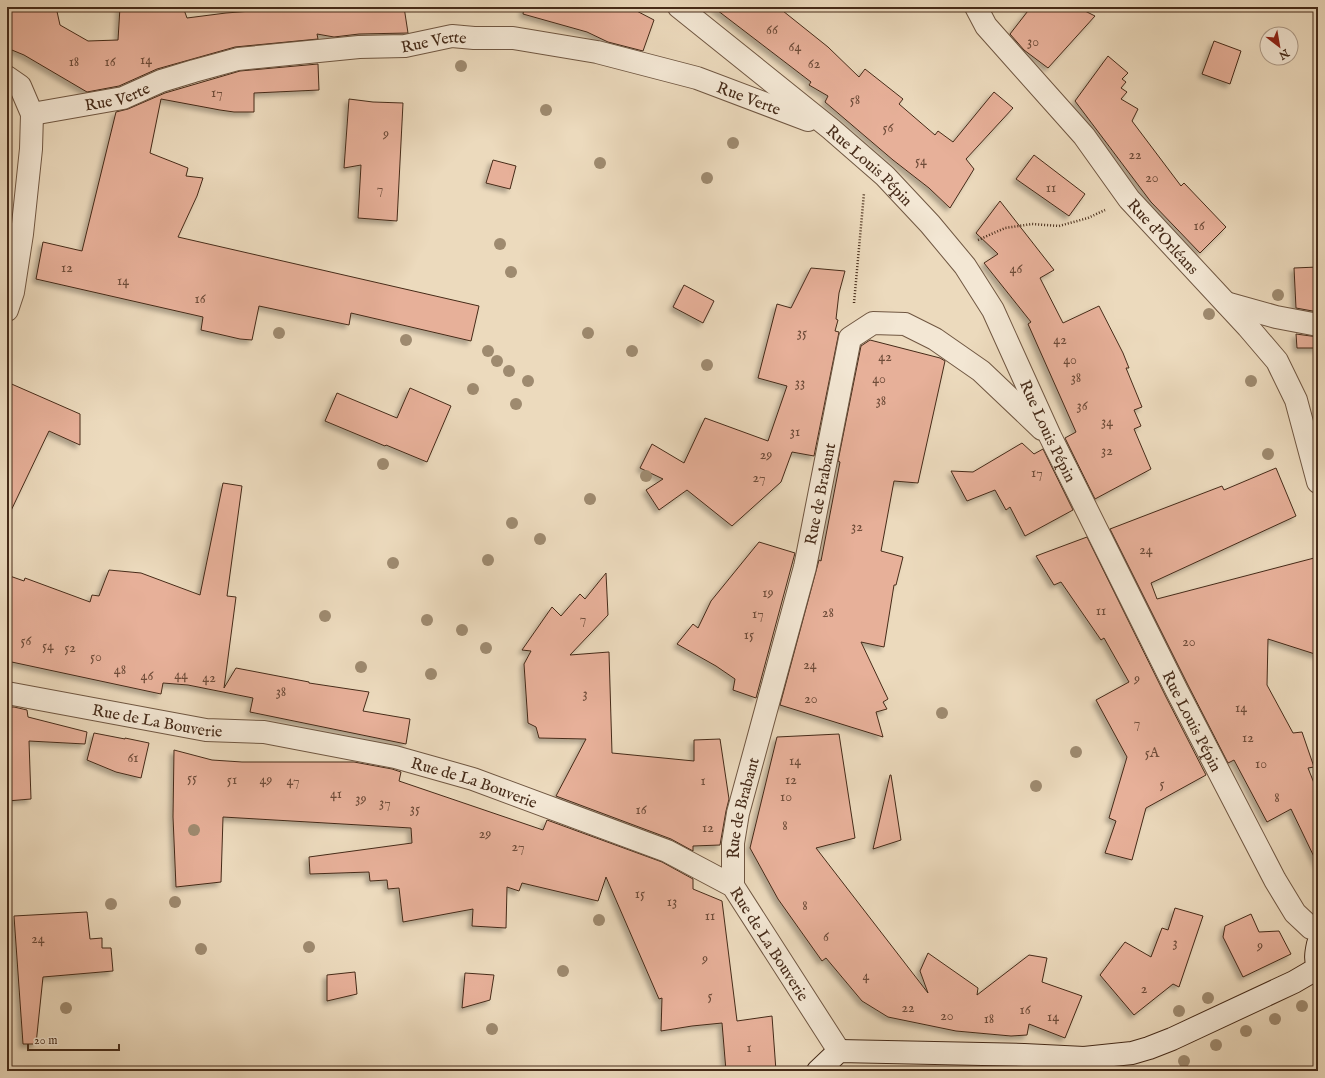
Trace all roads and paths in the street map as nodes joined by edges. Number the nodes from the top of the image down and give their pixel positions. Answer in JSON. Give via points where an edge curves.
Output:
{"nodes":[{"id":1,"x":679,"y":7,"type":"edge"},
{"id":2,"x":976,"y":7,"type":"edge"},
{"id":3,"x":7,"y":77,"type":"edge"},
{"id":4,"x":32,"y":114,"type":"junction"},
{"id":5,"x":831,"y":129,"type":"junction"},
{"id":6,"x":867,"y":160,"type":"junction"},
{"id":7,"x":1129,"y":199,"type":"junction"},
{"id":8,"x":951,"y":249,"type":"junction"},
{"id":9,"x":856,"y":281,"type":"dead end"},
{"id":10,"x":1225,"y":303,"type":"junction"},
{"id":11,"x":7,"y":310,"type":"edge"},
{"id":12,"x":1318,"y":325,"type":"edge"},
{"id":13,"x":1050,"y":436,"type":"junction"},
{"id":14,"x":1318,"y":482,"type":"edge"},
{"id":15,"x":7,"y":693,"type":"edge"},
{"id":16,"x":733,"y":886,"type":"junction"},
{"id":17,"x":1318,"y":931,"type":"edge"},
{"id":18,"x":1318,"y":944,"type":"edge"},
{"id":19,"x":1318,"y":969,"type":"edge"},
{"id":20,"x":839,"y":1052,"type":"junction"},
{"id":21,"x":818,"y":1071,"type":"edge"}],
"edges":[{"from":1,"to":5,"type":"street","name":"Rue Louis Pépin"},
{"from":2,"to":7,"type":"street","name":"Rue d'Orléans","via":[[986,26],[1084,136]]},
{"from":3,"to":4,"type":"street","via":[[20,86]]},
{"from":4,"to":5,"type":"street","name":"Rue Verte","via":[[123,98],[168,79],[238,59],[359,47],[405,46],[452,36],[513,38],[598,52],[697,78]]},
{"from":4,"to":11,"type":"street","via":[[32,149],[22,234],[13,292]]},
{"from":5,"to":6,"type":"street","name":"Rue Louis Pépin"},
{"from":6,"to":8,"type":"street","name":"Rue Louis Pépin"},
{"from":6,"to":9,"type":"path"},
{"from":7,"to":8,"type":"path","via":[[1088,218],[1059,226],[1032,224],[1005,228],[975,242]]},
{"from":7,"to":10,"type":"street","name":"Rue d'Orléans"},
{"from":8,"to":13,"type":"street","name":"Rue Louis Pépin","via":[[965,266],[992,310]]},
{"from":10,"to":12,"type":"street"},
{"from":10,"to":14,"type":"street","name":"Rue d'Orléans","via":[[1277,361],[1296,400]]},
{"from":13,"to":16,"type":"street","name":"Rue de Brabant","via":[[981,371],[935,339],[905,324],[873,323],[850,338],[805,566],[738,812],[733,842]]},
{"from":13,"to":17,"type":"street","name":"Rue Louis Pépin","via":[[1173,684],[1275,880],[1295,912],[1311,928]]},
{"from":15,"to":16,"type":"street","name":"Rue de La Bouverie","via":[[206,730],[264,732],[395,757],[473,779],[667,851]]},
{"from":16,"to":20,"type":"street","name":"Rue de La Bouverie"},
{"from":18,"to":19,"type":"street"},
{"from":19,"to":20,"type":"street","via":[[1189,1031],[1143,1050],[1089,1058]]},
{"from":20,"to":21,"type":"street"}]}
